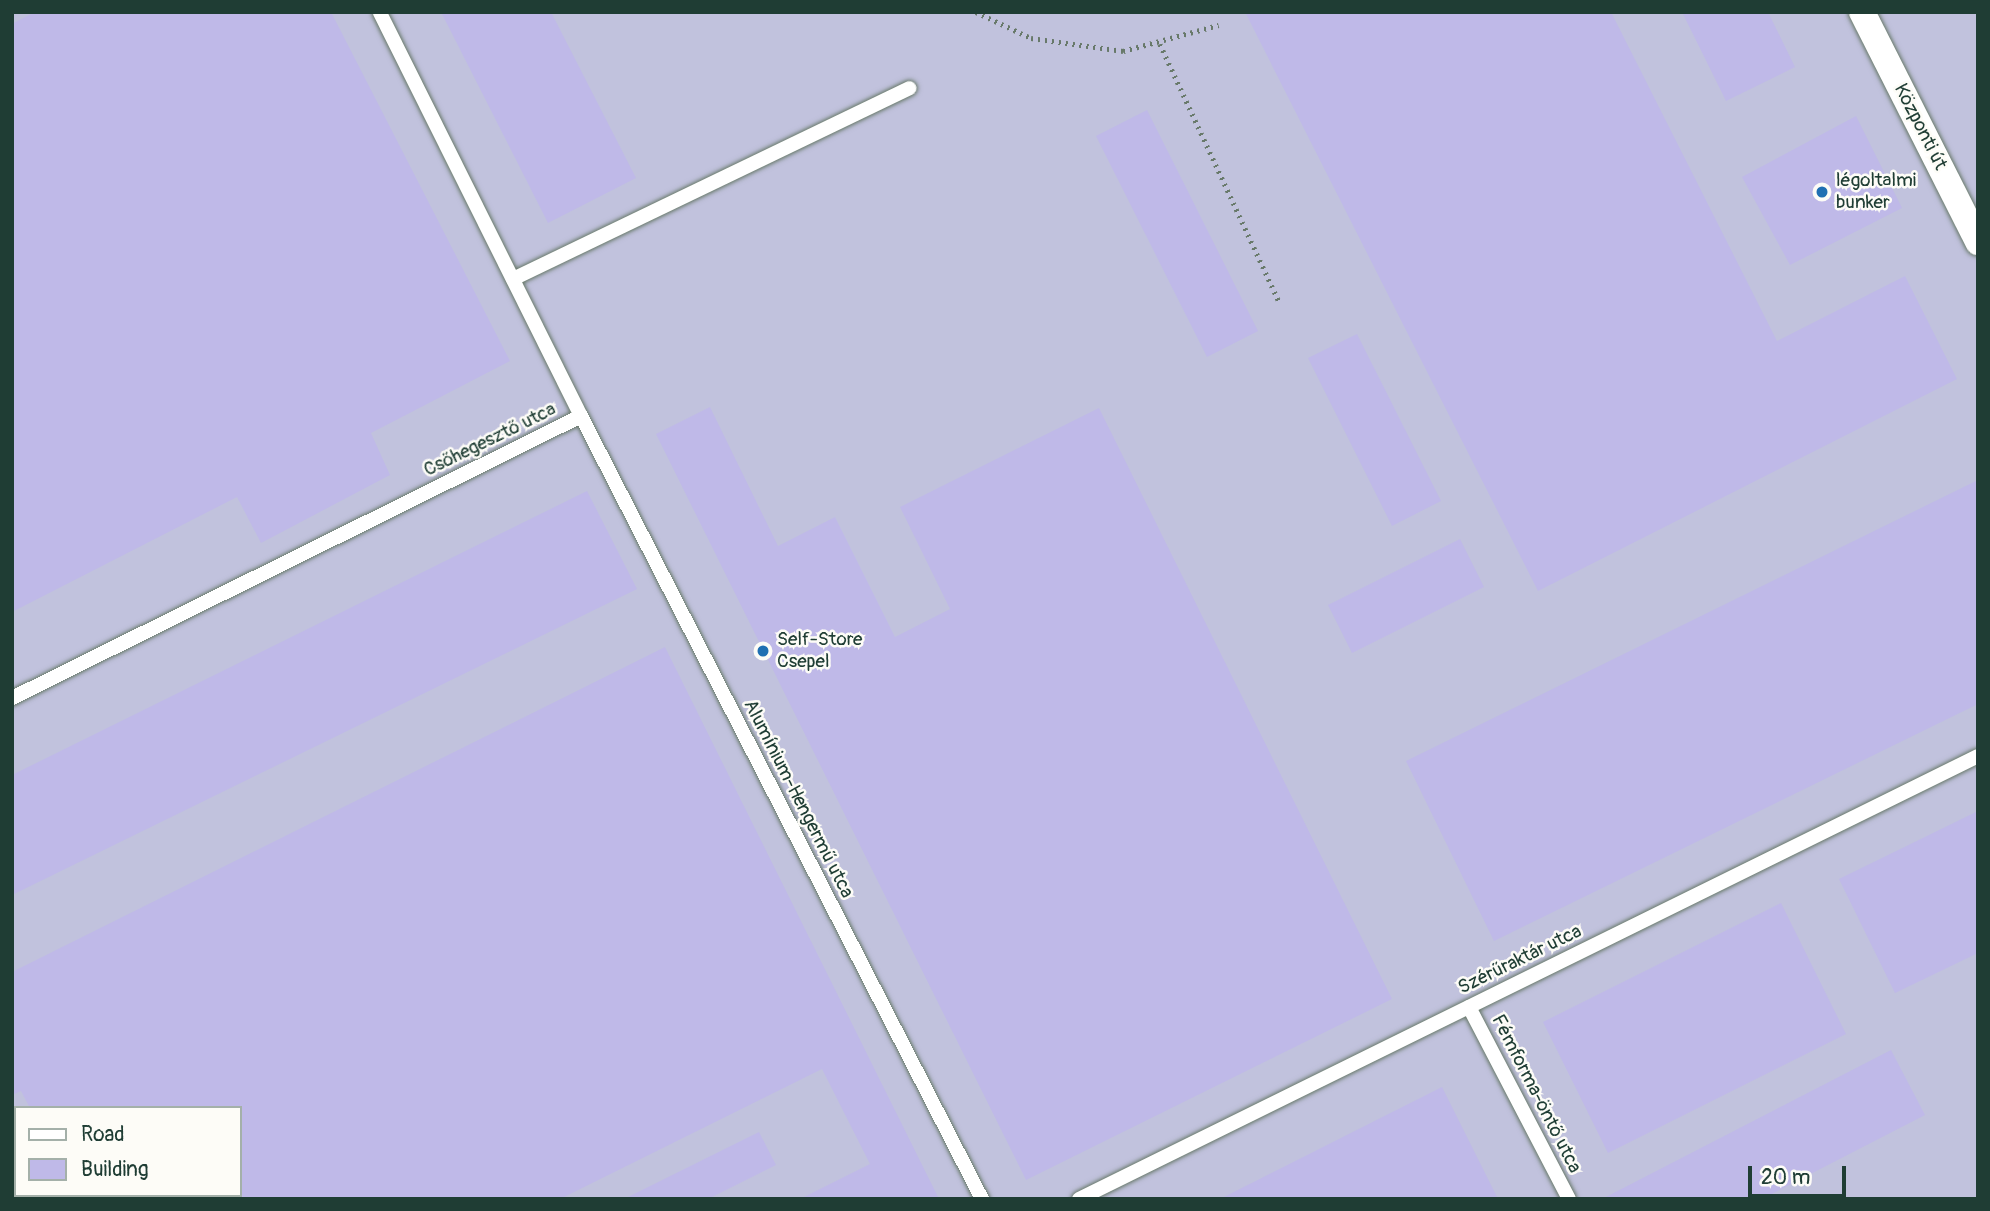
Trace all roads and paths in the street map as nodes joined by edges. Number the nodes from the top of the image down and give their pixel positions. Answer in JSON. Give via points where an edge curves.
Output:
{"nodes":[{"id":1,"x":380,"y":12,"type":"edge"},
{"id":2,"x":976,"y":12,"type":"edge"},
{"id":3,"x":1862,"y":12,"type":"edge"},
{"id":4,"x":1219,"y":25,"type":"dead end"},
{"id":5,"x":1160,"y":44,"type":"junction"},
{"id":6,"x":909,"y":88,"type":"dead end"},
{"id":7,"x":1978,"y":242,"type":"edge"},
{"id":8,"x":513,"y":279,"type":"junction"},
{"id":9,"x":1279,"y":302,"type":"dead end"},
{"id":10,"x":580,"y":416,"type":"junction"},
{"id":11,"x":12,"y":698,"type":"edge"},
{"id":12,"x":1978,"y":756,"type":"edge"},
{"id":13,"x":1469,"y":1007,"type":"junction"},
{"id":14,"x":982,"y":1199,"type":"edge"},
{"id":15,"x":1079,"y":1199,"type":"edge"},
{"id":16,"x":1569,"y":1199,"type":"edge"}],
"edges":[{"from":1,"to":8,"type":"lane","name":"Csőhegesztő utca"},
{"from":2,"to":5,"type":"path","via":[[1031,38],[1124,51]]},
{"from":3,"to":7,"type":"street","name":"Központi út"},
{"from":4,"to":5,"type":"path"},
{"from":5,"to":9,"type":"path"},
{"from":6,"to":8,"type":"lane"},
{"from":8,"to":10,"type":"lane","name":"Csőhegesztő utca"},
{"from":10,"to":11,"type":"lane","name":"Csőhegesztő utca"},
{"from":10,"to":14,"type":"lane","name":"Alumínium-Hengermű utca"},
{"from":12,"to":13,"type":"lane","name":"Szérűraktár utca"},
{"from":13,"to":15,"type":"lane","name":"Szérűraktár utca"},
{"from":13,"to":16,"type":"lane","name":"Fémforma-öntő utca"}]}
